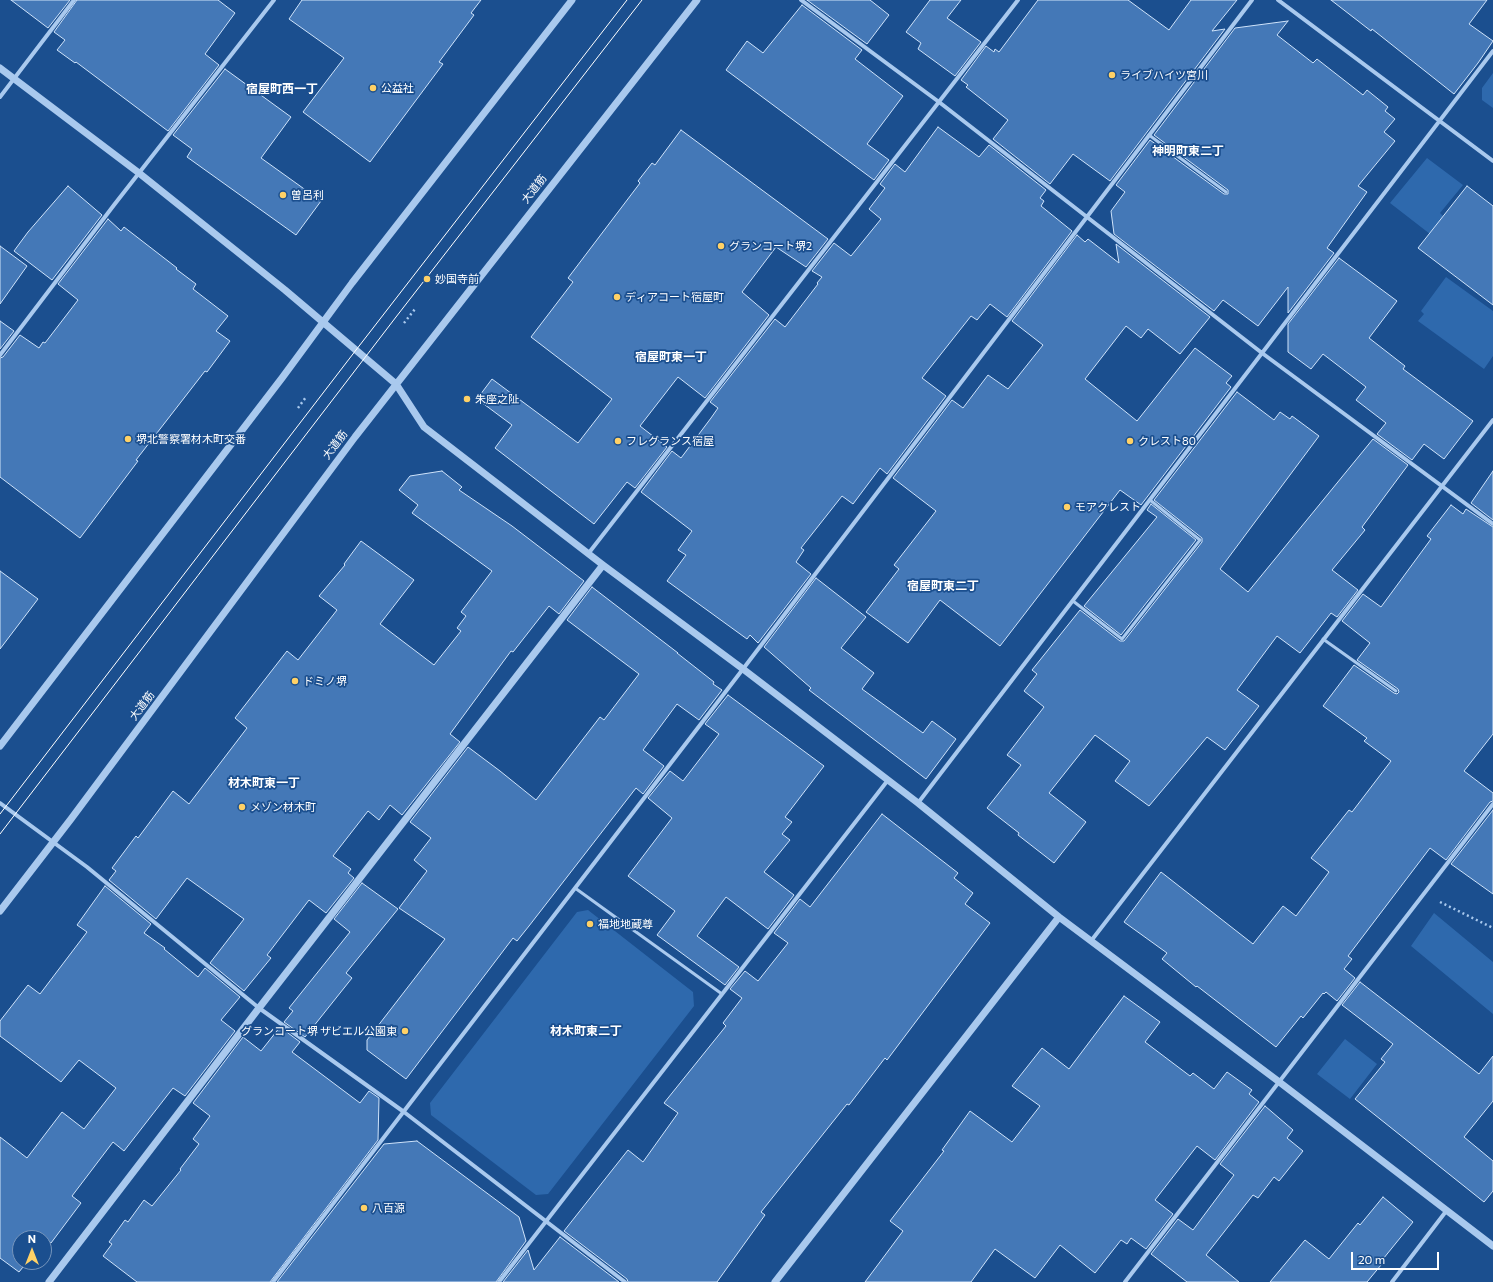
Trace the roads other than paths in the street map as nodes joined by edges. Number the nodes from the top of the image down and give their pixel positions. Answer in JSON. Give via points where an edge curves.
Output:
{"nodes":[{"id":1,"x":74,"y":0,"type":"edge"},
{"id":2,"x":274,"y":0,"type":"edge"},
{"id":3,"x":572,"y":0,"type":"edge"},
{"id":4,"x":697,"y":0,"type":"edge"},
{"id":5,"x":801,"y":0,"type":"edge"},
{"id":6,"x":1018,"y":0,"type":"edge"},
{"id":7,"x":1252,"y":0,"type":"edge"},
{"id":8,"x":1278,"y":0,"type":"edge"},
{"id":9,"x":1493,"y":51,"type":"edge"},
{"id":10,"x":0,"y":68,"type":"edge"},
{"id":11,"x":14,"y":79,"type":"junction"},
{"id":12,"x":0,"y":97,"type":"edge"},
{"id":13,"x":939,"y":102,"type":"junction"},
{"id":14,"x":1440,"y":122,"type":"junction"},
{"id":15,"x":1149,"y":135,"type":"junction"},
{"id":16,"x":1493,"y":161,"type":"edge"},
{"id":17,"x":139,"y":173,"type":"junction"},
{"id":18,"x":1226,"y":192,"type":"dead end"},
{"id":19,"x":1087,"y":216,"type":"junction"},
{"id":20,"x":324,"y":322,"type":"junction"},
{"id":21,"x":1262,"y":353,"type":"junction"},
{"id":22,"x":0,"y":356,"type":"edge"},
{"id":23,"x":396,"y":384,"type":"junction"},
{"id":24,"x":1493,"y":420,"type":"edge"},
{"id":25,"x":1442,"y":485,"type":"junction"},
{"id":26,"x":1150,"y":500,"type":"junction"},
{"id":27,"x":1493,"y":524,"type":"edge"},
{"id":28,"x":588,"y":554,"type":"junction"},
{"id":29,"x":602,"y":565,"type":"junction"},
{"id":30,"x":1073,"y":601,"type":"junction"},
{"id":31,"x":1323,"y":640,"type":"junction"},
{"id":32,"x":743,"y":669,"type":"junction"},
{"id":33,"x":1396,"y":691,"type":"dead end"},
{"id":34,"x":0,"y":746,"type":"edge"},
{"id":35,"x":888,"y":780,"type":"junction"},
{"id":36,"x":0,"y":803,"type":"edge"},
{"id":37,"x":918,"y":803,"type":"junction"},
{"id":38,"x":1493,"y":804,"type":"edge"},
{"id":39,"x":54,"y":842,"type":"junction"},
{"id":40,"x":575,"y":888,"type":"junction"},
{"id":41,"x":0,"y":911,"type":"edge"},
{"id":42,"x":1059,"y":917,"type":"junction"},
{"id":43,"x":1091,"y":941,"type":"junction"},
{"id":44,"x":722,"y":994,"type":"junction"},
{"id":45,"x":259,"y":1008,"type":"junction"},
{"id":46,"x":1278,"y":1081,"type":"junction"},
{"id":47,"x":404,"y":1112,"type":"junction"},
{"id":48,"x":1447,"y":1210,"type":"junction"},
{"id":49,"x":546,"y":1221,"type":"junction"},
{"id":50,"x":1493,"y":1246,"type":"edge"},
{"id":51,"x":49,"y":1282,"type":"edge"},
{"id":52,"x":273,"y":1282,"type":"edge"},
{"id":53,"x":499,"y":1282,"type":"edge"},
{"id":54,"x":625,"y":1282,"type":"edge"},
{"id":55,"x":775,"y":1282,"type":"edge"},
{"id":56,"x":1125,"y":1282,"type":"edge"},
{"id":57,"x":1392,"y":1282,"type":"edge"}],
"edges":[{"from":1,"to":11,"type":"street"},
{"from":2,"to":17,"type":"street"},
{"from":3,"to":20,"type":"street"},
{"from":4,"to":23,"type":"street","name":"大道筋"},
{"from":5,"to":13,"type":"street"},
{"from":6,"to":13,"type":"street"},
{"from":7,"to":15,"type":"street"},
{"from":8,"to":14,"type":"street"},
{"from":9,"to":14,"type":"street"},
{"from":10,"to":11,"type":"street"},
{"from":11,"to":12,"type":"street"},
{"from":11,"to":17,"type":"street"},
{"from":13,"to":19,"type":"street"},
{"from":13,"to":28,"type":"street"},
{"from":14,"to":16,"type":"street"},
{"from":14,"to":21,"type":"street"},
{"from":15,"to":18,"type":"lane"},
{"from":15,"to":19,"type":"street"},
{"from":17,"to":20,"type":"street"},
{"from":17,"to":22,"type":"street"},
{"from":19,"to":21,"type":"street"},
{"from":19,"to":32,"type":"street"},
{"from":20,"to":23,"type":"street"},
{"from":20,"to":34,"type":"street"},
{"from":21,"to":25,"type":"street"},
{"from":21,"to":26,"type":"street"},
{"from":23,"to":28,"type":"street","via":[[424,427]]},
{"from":23,"to":39,"type":"street","name":"大道筋"},
{"from":24,"to":25,"type":"street"},
{"from":25,"to":27,"type":"street"},
{"from":25,"to":31,"type":"street"},
{"from":26,"to":30,"type":"street"},
{"from":26,"to":30,"type":"lane","via":[[1200,540],[1122,640]]},
{"from":28,"to":29,"type":"street"},
{"from":29,"to":32,"type":"street"},
{"from":29,"to":45,"type":"street"},
{"from":30,"to":37,"type":"street"},
{"from":31,"to":33,"type":"lane"},
{"from":31,"to":43,"type":"street"},
{"from":32,"to":35,"type":"street"},
{"from":32,"to":40,"type":"street"},
{"from":35,"to":37,"type":"street"},
{"from":35,"to":44,"type":"street"},
{"from":36,"to":39,"type":"street"},
{"from":37,"to":42,"type":"street"},
{"from":38,"to":46,"type":"street"},
{"from":39,"to":41,"type":"street","name":"大道筋"},
{"from":39,"to":45,"type":"street"},
{"from":40,"to":44,"type":"lane"},
{"from":40,"to":47,"type":"street"},
{"from":42,"to":43,"type":"street"},
{"from":42,"to":55,"type":"street"},
{"from":43,"to":46,"type":"street"},
{"from":44,"to":49,"type":"street"},
{"from":45,"to":47,"type":"street"},
{"from":45,"to":51,"type":"street"},
{"from":46,"to":48,"type":"street"},
{"from":46,"to":56,"type":"street"},
{"from":47,"to":49,"type":"street"},
{"from":47,"to":52,"type":"street"},
{"from":48,"to":50,"type":"street"},
{"from":48,"to":57,"type":"street"},
{"from":49,"to":53,"type":"street"},
{"from":49,"to":54,"type":"street"}]}
